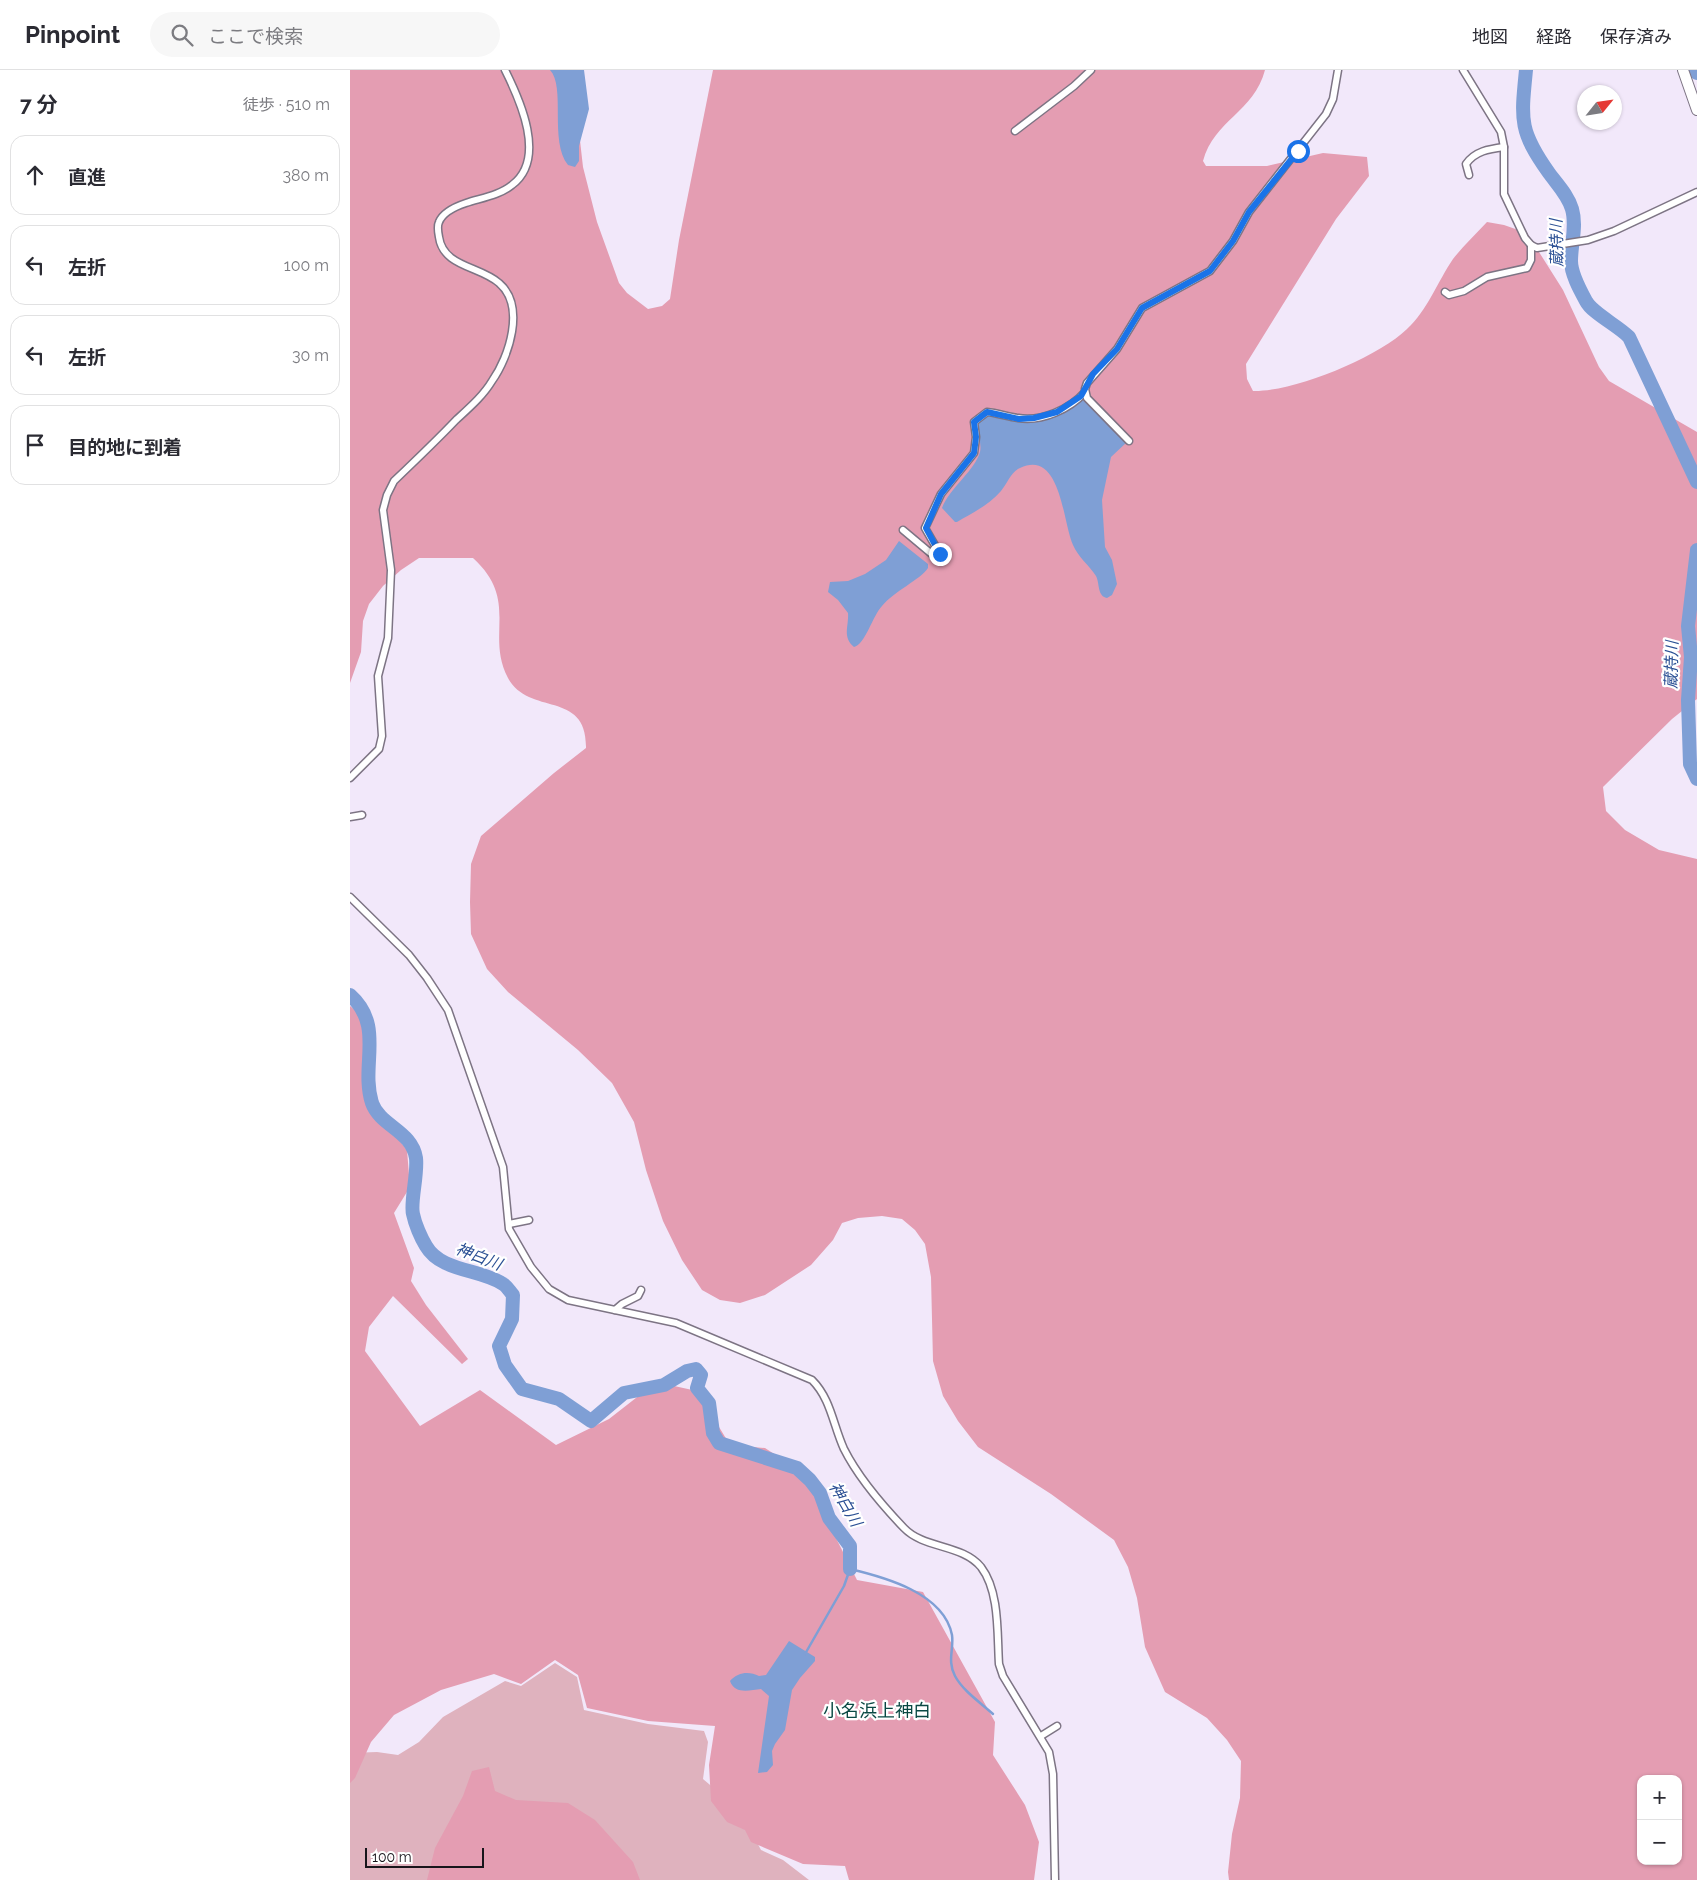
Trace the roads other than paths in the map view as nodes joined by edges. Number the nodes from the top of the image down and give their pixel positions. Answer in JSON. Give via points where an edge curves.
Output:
{"nodes":[{"id":1,"x":505,"y":70,"type":"edge"},
{"id":2,"x":1091,"y":70,"type":"edge"},
{"id":3,"x":1338,"y":70,"type":"edge"},
{"id":4,"x":1463,"y":70,"type":"edge"},
{"id":5,"x":1683,"y":70,"type":"edge"},
{"id":6,"x":1697,"y":110,"type":"edge"},
{"id":7,"x":1016,"y":131,"type":"dead end"},
{"id":8,"x":1504,"y":147,"type":"junction"},
{"id":9,"x":1469,"y":175,"type":"dead end"},
{"id":10,"x":1697,"y":192,"type":"edge"},
{"id":11,"x":1530,"y":245,"type":"junction"},
{"id":12,"x":1445,"y":292,"type":"dead end"},
{"id":13,"x":1085,"y":392,"type":"junction"},
{"id":14,"x":1129,"y":441,"type":"dead end"},
{"id":15,"x":903,"y":530,"type":"dead end"},
{"id":16,"x":350,"y":778,"type":"edge"},
{"id":17,"x":362,"y":815,"type":"dead end"},
{"id":18,"x":350,"y":817,"type":"edge"},
{"id":19,"x":350,"y":897,"type":"edge"},
{"id":20,"x":529,"y":1220,"type":"dead end"},
{"id":21,"x":509,"y":1224,"type":"junction"},
{"id":22,"x":641,"y":1290,"type":"dead end"},
{"id":23,"x":615,"y":1310,"type":"junction"},
{"id":24,"x":1057,"y":1726,"type":"dead end"},
{"id":25,"x":1041,"y":1736,"type":"junction"},
{"id":26,"x":1055,"y":1880,"type":"edge"}],
"edges":[{"from":1,"to":16,"type":"street","via":[[526,119],[527,163],[521,178],[511,186],[446,213],[439,221],[438,232],[440,244],[448,255],[499,282],[508,294],[512,309],[509,346],[493,381],[394,481],[387,495],[383,510],[391,570],[388,638],[378,676],[382,736],[379,749]]},
{"from":2,"to":7,"type":"street"},
{"from":3,"to":13,"type":"street","via":[[1333,99],[1326,114],[1249,212],[1223,255],[1203,277],[1142,308],[1117,349],[1087,383]]},
{"from":4,"to":8,"type":"street","via":[[1495,119]]},
{"from":5,"to":6,"type":"main road"},
{"from":8,"to":9,"type":"street","via":[[1474,156],[1466,164]]},
{"from":8,"to":11,"type":"street","via":[[1504,194]]},
{"from":10,"to":11,"type":"street","via":[[1588,240],[1537,248]]},
{"from":11,"to":12,"type":"street","via":[[1531,260],[1527,268],[1487,277],[1464,291],[1449,295]]},
{"from":13,"to":14,"type":"street","via":[[1087,398]]},
{"from":13,"to":15,"type":"street","via":[[1052,414],[1025,419],[987,412],[974,422],[974,453],[941,494],[926,528],[940,554],[940,561]]},
{"from":17,"to":18,"type":"street"},
{"from":19,"to":21,"type":"street","via":[[409,955],[448,1010],[503,1166]]},
{"from":20,"to":21,"type":"street"},
{"from":21,"to":23,"type":"street","via":[[516,1244],[549,1288],[577,1303]]},
{"from":22,"to":23,"type":"street","via":[[638,1296]]},
{"from":23,"to":25,"type":"street","via":[[676,1323],[802,1375],[817,1385],[855,1468],[905,1529],[918,1539],[956,1552],[980,1567],[991,1587],[1004,1676]]},
{"from":24,"to":25,"type":"street"},
{"from":25,"to":26,"type":"street","via":[[1049,1752],[1053,1774]]}]}
